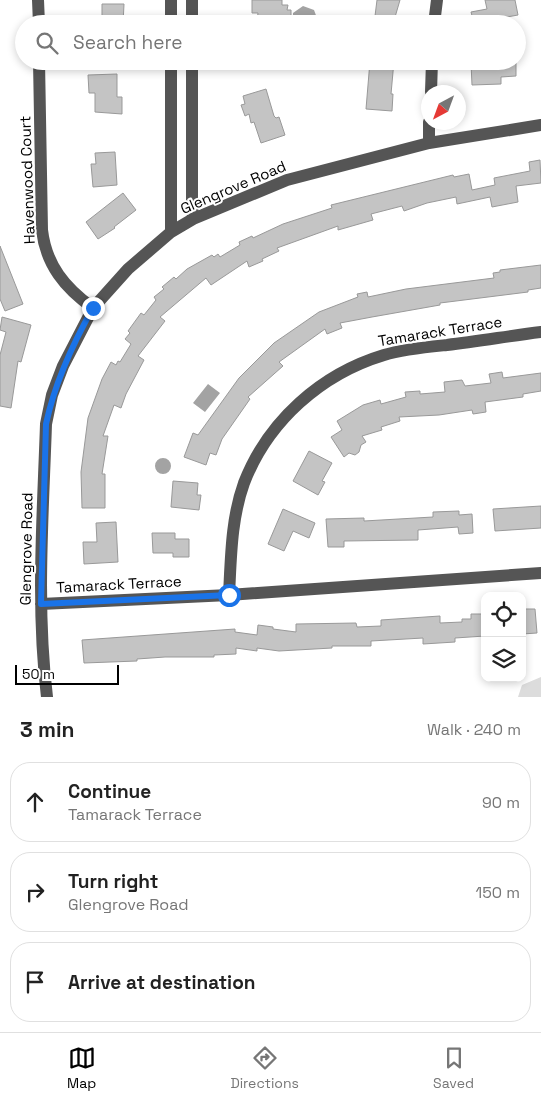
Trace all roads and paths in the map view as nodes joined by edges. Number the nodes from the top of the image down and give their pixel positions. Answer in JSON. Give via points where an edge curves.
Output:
{"nodes":[{"id":1,"x":38,"y":0,"type":"edge"},
{"id":2,"x":171,"y":0,"type":"edge"},
{"id":3,"x":192,"y":0,"type":"edge"},
{"id":4,"x":437,"y":0,"type":"edge"},
{"id":5,"x":38,"y":15,"type":"edge"},
{"id":6,"x":171,"y":15,"type":"edge"},
{"id":7,"x":192,"y":15,"type":"edge"},
{"id":8,"x":435,"y":15,"type":"edge"},
{"id":9,"x":39,"y":70,"type":"edge"},
{"id":10,"x":171,"y":70,"type":"edge"},
{"id":11,"x":192,"y":70,"type":"edge"},
{"id":12,"x":432,"y":70,"type":"edge"},
{"id":13,"x":431,"y":85,"type":"edge"},
{"id":14,"x":541,"y":125,"type":"edge"},
{"id":15,"x":430,"y":130,"type":"edge"},
{"id":16,"x":429,"y":143,"type":"junction"},
{"id":17,"x":193,"y":219,"type":"junction"},
{"id":18,"x":171,"y":232,"type":"junction"},
{"id":19,"x":93,"y":308,"type":"junction"},
{"id":20,"x":541,"y":332,"type":"edge"},
{"id":21,"x":541,"y":572,"type":"edge"},
{"id":22,"x":229,"y":595,"type":"junction"},
{"id":23,"x":41,"y":604,"type":"junction"},
{"id":24,"x":47,"y":697,"type":"edge"}],
"edges":[{"from":1,"to":5,"type":"street"},
{"from":2,"to":6,"type":"street"},
{"from":3,"to":7,"type":"street"},
{"from":4,"to":8,"type":"street"},
{"from":9,"to":19,"type":"street","name":"Havenwood Court","via":[[44,247],[62,280]]},
{"from":10,"to":18,"type":"street"},
{"from":11,"to":17,"type":"street"},
{"from":12,"to":13,"type":"street"},
{"from":14,"to":16,"type":"street","name":"Glengrove Road"},
{"from":15,"to":16,"type":"street"},
{"from":16,"to":17,"type":"street","name":"Glengrove Road","via":[[287,180]]},
{"from":17,"to":18,"type":"street","name":"Glengrove Road"},
{"from":18,"to":19,"type":"street","name":"Glengrove Road","via":[[128,269]]},
{"from":19,"to":23,"type":"street","name":"Glengrove Road","via":[[63,366],[46,424]]},
{"from":20,"to":22,"type":"street","name":"Tamarack Terrace","via":[[386,354],[353,366],[303,399],[267,439],[244,484],[231,539]]},
{"from":21,"to":22,"type":"street","name":"Tamarack Terrace"},
{"from":22,"to":23,"type":"street","name":"Tamarack Terrace"},
{"from":23,"to":24,"type":"street","name":"Glengrove Road"}]}
